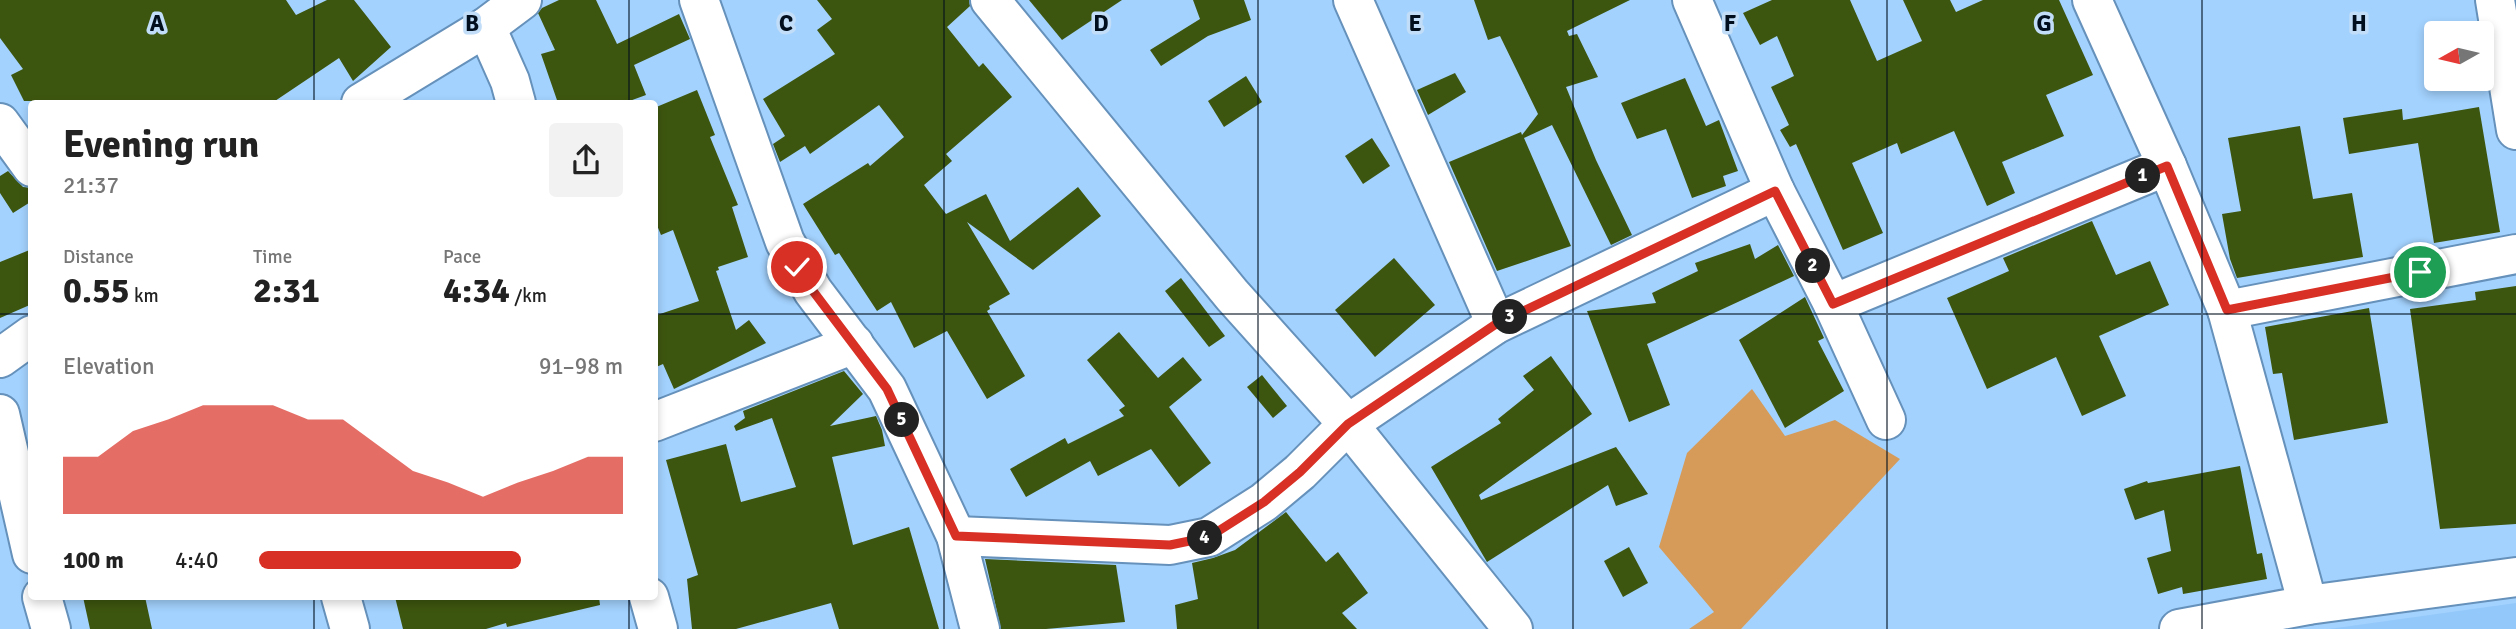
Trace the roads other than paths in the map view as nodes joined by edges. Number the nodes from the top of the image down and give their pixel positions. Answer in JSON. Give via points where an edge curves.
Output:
{"nodes":[{"id":1,"x":522,"y":0,"type":"edge"},
{"id":2,"x":699,"y":0,"type":"edge"},
{"id":3,"x":990,"y":0,"type":"edge"},
{"id":4,"x":1353,"y":0,"type":"edge"},
{"id":5,"x":2092,"y":0,"type":"edge"},
{"id":6,"x":2495,"y":0,"type":"edge"},
{"id":7,"x":1704,"y":4,"type":"edge"},
{"id":8,"x":486,"y":27,"type":"junction"},
{"id":9,"x":366,"y":100,"type":"edge"},
{"id":10,"x":515,"y":100,"type":"edge"},
{"id":11,"x":0,"y":123,"type":"edge"},
{"id":12,"x":2516,"y":130,"type":"edge"},
{"id":13,"x":28,"y":162,"type":"edge"},
{"id":14,"x":2167,"y":166,"type":"junction"},
{"id":15,"x":1775,"y":191,"type":"junction"},
{"id":16,"x":2516,"y":254,"type":"edge"},
{"id":17,"x":1833,"y":304,"type":"junction"},
{"id":18,"x":2227,"y":310,"type":"junction"},
{"id":19,"x":1496,"y":324,"type":"junction"},
{"id":20,"x":28,"y":338,"type":"edge"},
{"id":21,"x":854,"y":344,"type":"junction"},
{"id":22,"x":0,"y":358,"type":"edge"},
{"id":23,"x":0,"y":414,"type":"edge"},
{"id":24,"x":658,"y":420,"type":"edge"},
{"id":25,"x":1886,"y":420,"type":"dead end"},
{"id":26,"x":1348,"y":424,"type":"junction"},
{"id":27,"x":28,"y":536,"type":"edge"},
{"id":28,"x":956,"y":536,"type":"junction"},
{"id":29,"x":2516,"y":577,"type":"edge"},
{"id":30,"x":44,"y":600,"type":"edge"},
{"id":31,"x":342,"y":600,"type":"edge"},
{"id":32,"x":650,"y":600,"type":"edge"},
{"id":33,"x":2308,"y":605,"type":"junction"},
{"id":34,"x":51,"y":629,"type":"edge"},
{"id":35,"x":349,"y":629,"type":"edge"},
{"id":36,"x":658,"y":629,"type":"edge"},
{"id":37,"x":980,"y":629,"type":"edge"},
{"id":38,"x":1513,"y":629,"type":"edge"},
{"id":39,"x":2179,"y":629,"type":"edge"}],
"edges":[{"from":1,"to":8,"type":"street"},
{"from":2,"to":21,"type":"street","via":[[785,242],[813,291]]},
{"from":3,"to":26,"type":"street","via":[[1231,295]]},
{"from":4,"to":19,"type":"street"},
{"from":5,"to":14,"type":"street"},
{"from":6,"to":12,"type":"street"},
{"from":7,"to":15,"type":"street"},
{"from":8,"to":9,"type":"street"},
{"from":8,"to":10,"type":"street"},
{"from":11,"to":13,"type":"street"},
{"from":14,"to":17,"type":"street"},
{"from":14,"to":18,"type":"street"},
{"from":15,"to":17,"type":"street"},
{"from":15,"to":19,"type":"street"},
{"from":16,"to":18,"type":"street"},
{"from":17,"to":25,"type":"street"},
{"from":18,"to":33,"type":"street"},
{"from":19,"to":26,"type":"street"},
{"from":20,"to":22,"type":"street"},
{"from":21,"to":24,"type":"street"},
{"from":21,"to":28,"type":"street","via":[[887,389]]},
{"from":23,"to":27,"type":"street"},
{"from":26,"to":28,"type":"street","via":[[1264,502],[1209,537],[1170,545]]},
{"from":26,"to":38,"type":"street"},
{"from":28,"to":37,"type":"street"},
{"from":29,"to":33,"type":"street"},
{"from":30,"to":34,"type":"street"},
{"from":31,"to":35,"type":"street"},
{"from":32,"to":36,"type":"street"},
{"from":33,"to":39,"type":"street"}]}
